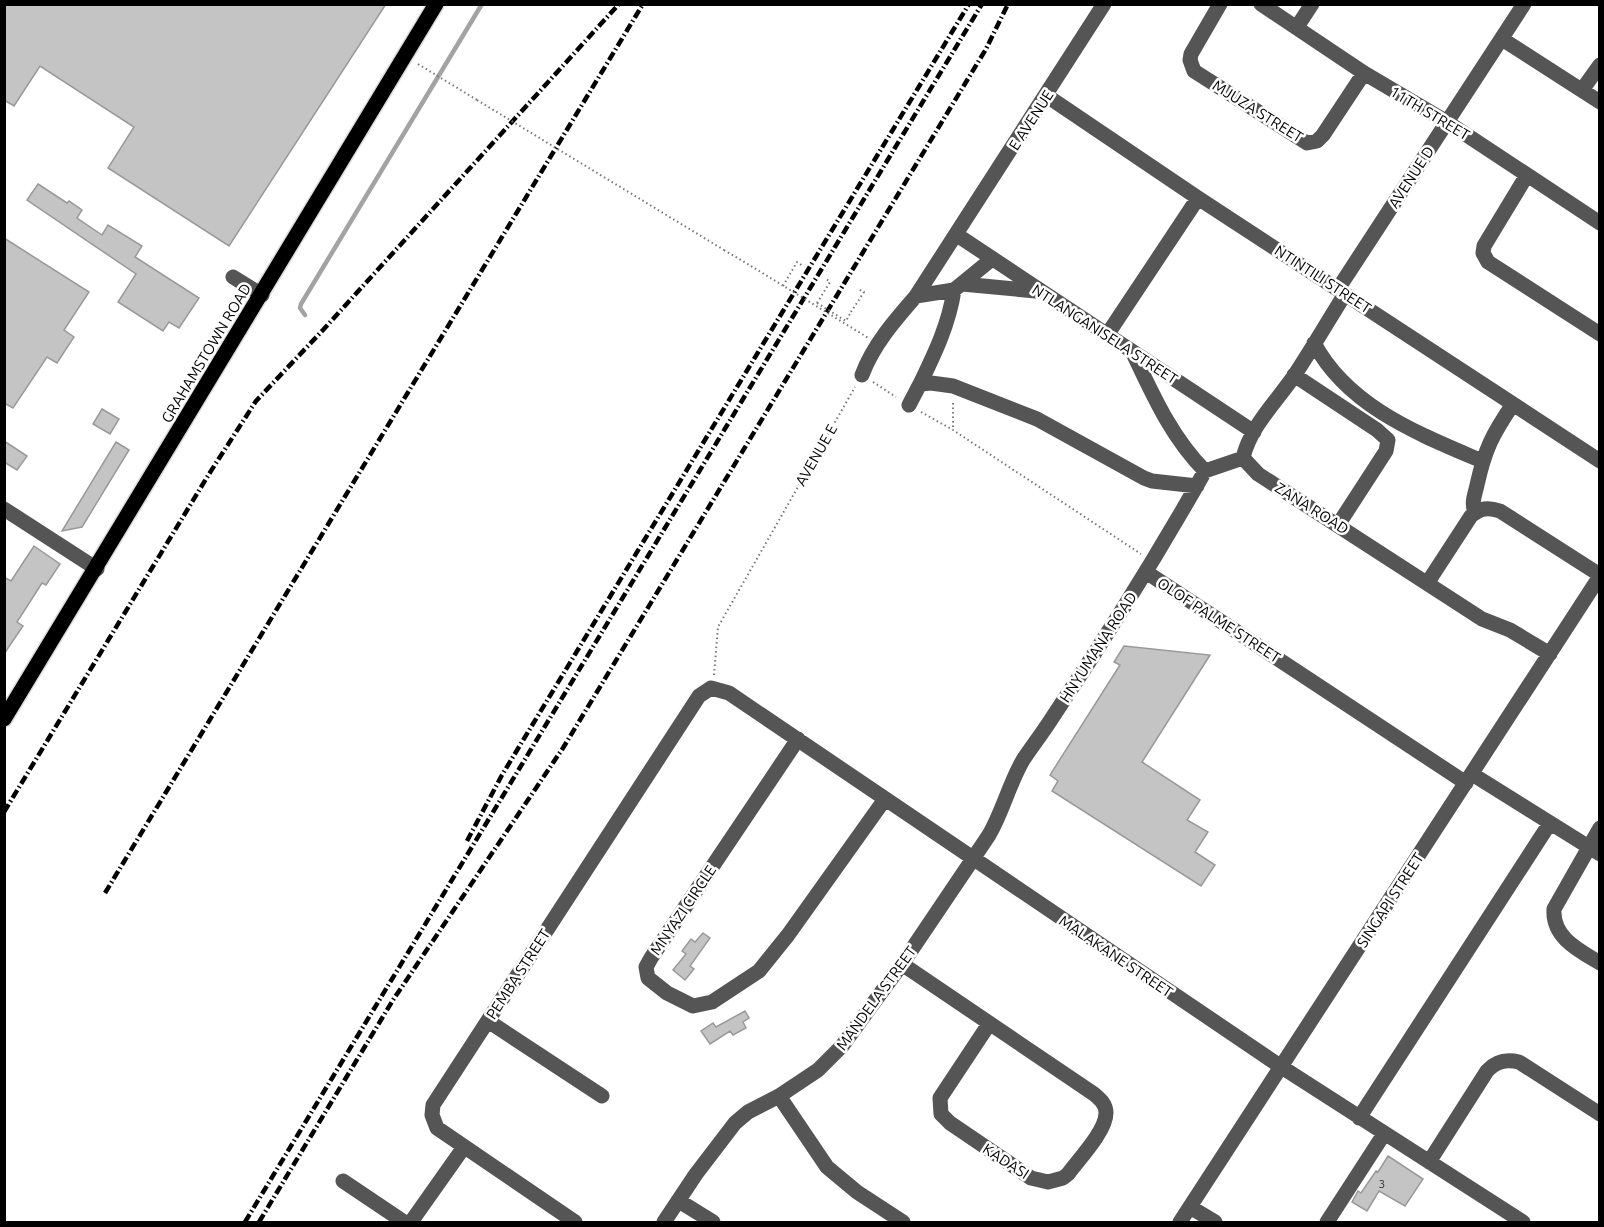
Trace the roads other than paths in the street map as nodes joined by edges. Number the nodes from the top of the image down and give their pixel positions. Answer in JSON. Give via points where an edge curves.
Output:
{"nodes":[{"id":1,"x":436,"y":4,"type":"edge"},
{"id":2,"x":1104,"y":4,"type":"edge"},
{"id":3,"x":1220,"y":4,"type":"edge"},
{"id":4,"x":1261,"y":4,"type":"edge"},
{"id":5,"x":1312,"y":4,"type":"edge"},
{"id":6,"x":1524,"y":4,"type":"edge"},
{"id":7,"x":1297,"y":27,"type":"junction"},
{"id":8,"x":1502,"y":39,"type":"junction"},
{"id":9,"x":1599,"y":65,"type":"edge"},
{"id":10,"x":1364,"y":73,"type":"junction"},
{"id":11,"x":1582,"y":90,"type":"junction"},
{"id":12,"x":1047,"y":96,"type":"junction"},
{"id":13,"x":1599,"y":102,"type":"edge"},
{"id":14,"x":1447,"y":122,"type":"junction"},
{"id":15,"x":1527,"y":176,"type":"junction"},
{"id":16,"x":1198,"y":198,"type":"junction"},
{"id":17,"x":1599,"y":223,"type":"edge"},
{"id":18,"x":957,"y":235,"type":"junction"},
{"id":19,"x":992,"y":260,"type":"junction"},
{"id":20,"x":233,"y":277,"type":"dead end"},
{"id":21,"x":958,"y":287,"type":"junction"},
{"id":22,"x":1342,"y":291,"type":"junction"},
{"id":23,"x":1040,"y":292,"type":"junction"},
{"id":24,"x":262,"y":295,"type":"junction"},
{"id":25,"x":916,"y":296,"type":"junction"},
{"id":26,"x":1107,"y":334,"type":"junction"},
{"id":27,"x":1599,"y":334,"type":"edge"},
{"id":28,"x":1314,"y":343,"type":"junction"},
{"id":29,"x":1131,"y":350,"type":"junction"},
{"id":30,"x":862,"y":375,"type":"road end"},
{"id":31,"x":1294,"y":375,"type":"junction"},
{"id":32,"x":1335,"y":376,"type":"junction"},
{"id":33,"x":920,"y":384,"type":"junction"},
{"id":34,"x":1310,"y":386,"type":"junction"},
{"id":35,"x":1513,"y":404,"type":"junction"},
{"id":36,"x":909,"y":405,"type":"road end"},
{"id":37,"x":1254,"y":432,"type":"junction"},
{"id":38,"x":1243,"y":458,"type":"junction"},
{"id":39,"x":1482,"y":461,"type":"junction"},
{"id":40,"x":1599,"y":461,"type":"edge"},
{"id":41,"x":1205,"y":471,"type":"junction"},
{"id":42,"x":1197,"y":486,"type":"junction"},
{"id":43,"x":4,"y":509,"type":"edge"},
{"id":44,"x":1475,"y":512,"type":"junction"},
{"id":45,"x":1338,"y":525,"type":"junction"},
{"id":46,"x":96,"y":569,"type":"junction"},
{"id":47,"x":1146,"y":572,"type":"junction"},
{"id":48,"x":1428,"y":582,"type":"junction"},
{"id":49,"x":1598,"y":582,"type":"edge"},
{"id":50,"x":1550,"y":654,"type":"junction"},
{"id":51,"x":715,"y":689,"type":"joint"},
{"id":52,"x":4,"y":719,"type":"edge"},
{"id":53,"x":798,"y":740,"type":"junction"},
{"id":54,"x":1469,"y":779,"type":"junction"},
{"id":55,"x":885,"y":799,"type":"junction"},
{"id":56,"x":1550,"y":823,"type":"junction"},
{"id":57,"x":1599,"y":828,"type":"edge"},
{"id":58,"x":1594,"y":850,"type":"edge"},
{"id":59,"x":972,"y":859,"type":"junction"},
{"id":60,"x":1599,"y":963,"type":"edge"},
{"id":61,"x":902,"y":964,"type":"junction"},
{"id":62,"x":488,"y":1021,"type":"junction"},
{"id":63,"x":989,"y":1024,"type":"junction"},
{"id":64,"x":1280,"y":1066,"type":"junction"},
{"id":65,"x":602,"y":1096,"type":"dead end"},
{"id":66,"x":779,"y":1096,"type":"junction"},
{"id":67,"x":1599,"y":1114,"type":"edge"},
{"id":68,"x":1359,"y":1118,"type":"junction"},
{"id":69,"x":1384,"y":1134,"type":"junction"},
{"id":70,"x":464,"y":1147,"type":"junction"},
{"id":71,"x":1429,"y":1162,"type":"junction"},
{"id":72,"x":343,"y":1181,"type":"dead end"},
{"id":73,"x":679,"y":1201,"type":"junction"},
{"id":74,"x":1190,"y":1207,"type":"junction"},
{"id":75,"x":1504,"y":1217,"type":"edge"},
{"id":76,"x":404,"y":1222,"type":"edge"},
{"id":77,"x":411,"y":1222,"type":"edge"},
{"id":78,"x":575,"y":1222,"type":"edge"},
{"id":79,"x":664,"y":1222,"type":"edge"},
{"id":80,"x":712,"y":1222,"type":"edge"},
{"id":81,"x":903,"y":1222,"type":"edge"},
{"id":82,"x":1180,"y":1222,"type":"edge"},
{"id":83,"x":1215,"y":1222,"type":"edge"},
{"id":84,"x":1327,"y":1222,"type":"edge"},
{"id":85,"x":1523,"y":1222,"type":"edge"}],
"edges":[{"from":1,"to":24,"type":"main road","name":"GRAHAMSTOWN ROAD"},
{"from":2,"to":12,"type":"street","name":"E AVENUE"},
{"from":3,"to":10,"type":"street","name":"MJUZA STREET","via":[[1191,54],[1194,70],[1307,143],[1323,135]]},
{"from":4,"to":7,"type":"street","name":"11TH STREET"},
{"from":5,"to":7,"type":"street"},
{"from":6,"to":8,"type":"street","name":"AVENUE D"},
{"from":7,"to":10,"type":"street","name":"11TH STREET"},
{"from":8,"to":11,"type":"street"},
{"from":8,"to":14,"type":"street","name":"AVENUE D"},
{"from":9,"to":11,"type":"street"},
{"from":10,"to":14,"type":"street","name":"11TH STREET"},
{"from":11,"to":13,"type":"street"},
{"from":12,"to":16,"type":"street","name":"NTINTILI STREET"},
{"from":12,"to":18,"type":"street","name":"E AVENUE"},
{"from":14,"to":15,"type":"street","name":"11TH STREET"},
{"from":14,"to":22,"type":"street","name":"AVENUE D"},
{"from":15,"to":17,"type":"street","name":"11TH STREET"},
{"from":15,"to":27,"type":"street","via":[[1484,246],[1484,257]]},
{"from":16,"to":22,"type":"street","name":"NTINTILI STREET"},
{"from":16,"to":26,"type":"street"},
{"from":18,"to":19,"type":"street","name":"NTLANGANISELA STREET"},
{"from":18,"to":25,"type":"street"},
{"from":19,"to":21,"type":"street"},
{"from":19,"to":23,"type":"street","name":"NTLANGANISELA STREET"},
{"from":20,"to":24,"type":"street"},
{"from":21,"to":23,"type":"street"},
{"from":21,"to":25,"type":"street"},
{"from":21,"to":33,"type":"street","via":[[944,334]]},
{"from":22,"to":28,"type":"street"},
{"from":22,"to":35,"type":"street","name":"NTINTILI STREET"},
{"from":23,"to":26,"type":"street","name":"NTLANGANISELA STREET"},
{"from":24,"to":46,"type":"main road","name":"GRAHAMSTOWN ROAD"},
{"from":25,"to":30,"type":"street","via":[[887,331]]},
{"from":26,"to":29,"type":"street","name":"NTLANGANISELA STREET"},
{"from":28,"to":31,"type":"street"},
{"from":28,"to":32,"type":"street"},
{"from":29,"to":37,"type":"street","name":"NTLANGANISELA STREET"},
{"from":29,"to":41,"type":"street","via":[[1170,426]]},
{"from":31,"to":34,"type":"street"},
{"from":31,"to":37,"type":"street"},
{"from":32,"to":34,"type":"street"},
{"from":32,"to":39,"type":"street","via":[[1345,387],[1410,429]]},
{"from":33,"to":36,"type":"street"},
{"from":33,"to":42,"type":"street","via":[[953,386],[1037,419],[1152,481]]},
{"from":34,"to":45,"type":"street","via":[[1388,440],[1386,451]]},
{"from":35,"to":39,"type":"street","via":[[1491,437]]},
{"from":35,"to":40,"type":"street","name":"NTINTILI STREET"},
{"from":37,"to":38,"type":"street"},
{"from":38,"to":41,"type":"street"},
{"from":38,"to":45,"type":"street","name":"ZANA ROAD","via":[[1258,474]]},
{"from":39,"to":44,"type":"street","via":[[1473,502]]},
{"from":41,"to":42,"type":"street","name":"HNYUMANA ROAD"},
{"from":42,"to":47,"type":"street","name":"HNYUMANA ROAD"},
{"from":43,"to":46,"type":"street"},
{"from":44,"to":48,"type":"street"},
{"from":44,"to":49,"type":"street","via":[[1486,508],[1500,511]]},
{"from":45,"to":48,"type":"street","name":"ZANA ROAD"},
{"from":46,"to":52,"type":"main road","name":"GRAHAMSTOWN ROAD"},
{"from":47,"to":54,"type":"street","name":"OLOF PALME STREET"},
{"from":47,"to":59,"type":"street","name":"HNYUMANA ROAD","via":[[1023,761],[997,822]]},
{"from":48,"to":50,"type":"street","name":"ZANA ROAD","via":[[1482,619]]},
{"from":49,"to":50,"type":"street","name":"SINGAPI STREET"},
{"from":50,"to":54,"type":"street","name":"SINGAPI STREET"},
{"from":51,"to":53,"type":"street","name":"MALAKANE STREET","via":[[729,693]]},
{"from":51,"to":62,"type":"street","name":"PEMBA STREET","via":[[699,696]]},
{"from":53,"to":55,"type":"street","name":"MALAKANE STREET"},
{"from":53,"to":55,"type":"street","name":"MNYAZI CIRCLE","via":[[646,967],[648,978],[667,993],[693,1006],[702,1005],[722,997],[759,971]]},
{"from":54,"to":56,"type":"street","name":"OLOF PALME STREET"},
{"from":54,"to":64,"type":"street","name":"SINGAPI STREET"},
{"from":55,"to":59,"type":"street","name":"MALAKANE STREET"},
{"from":56,"to":58,"type":"street","name":"OLOF PALME STREET"},
{"from":56,"to":68,"type":"street"},
{"from":57,"to":58,"type":"street"},
{"from":58,"to":60,"type":"street","via":[[1554,909],[1554,917],[1564,938]]},
{"from":59,"to":61,"type":"street","name":"MANDELA STREET"},
{"from":59,"to":64,"type":"street","name":"MALAKANE STREET"},
{"from":61,"to":63,"type":"street","name":"KADASI"},
{"from":61,"to":66,"type":"street","name":"MANDELA STREET","via":[[842,1046],[818,1070]]},
{"from":62,"to":65,"type":"street"},
{"from":62,"to":70,"type":"street","name":"PEMBA STREET","via":[[433,1105],[437,1128]]},
{"from":63,"to":63,"type":"street","name":"KADASI","via":[[940,1098],[941,1114],[1031,1178],[1048,1182],[1063,1178],[1103,1126],[1103,1103]]},
{"from":64,"to":68,"type":"street","name":"MALAKANE STREET"},
{"from":64,"to":74,"type":"street","name":"SINGAPI STREET"},
{"from":66,"to":73,"type":"street","name":"MANDELA STREET","via":[[735,1123]]},
{"from":66,"to":81,"type":"street","via":[[826,1167]]},
{"from":67,"to":71,"type":"street","via":[[1519,1062],[1500,1061],[1487,1071]]},
{"from":68,"to":69,"type":"street","name":"MALAKANE STREET"},
{"from":69,"to":71,"type":"street","name":"MALAKANE STREET"},
{"from":69,"to":84,"type":"street"},
{"from":70,"to":77,"type":"street"},
{"from":70,"to":78,"type":"street","name":"PEMBA STREET"},
{"from":71,"to":75,"type":"street","name":"MALAKANE STREET"},
{"from":72,"to":76,"type":"street"},
{"from":73,"to":79,"type":"street","name":"MANDELA STREET"},
{"from":73,"to":80,"type":"street"},
{"from":74,"to":82,"type":"street","name":"SINGAPI STREET"},
{"from":74,"to":83,"type":"street"},
{"from":75,"to":85,"type":"street","name":"MALAKANE STREET"}]}
